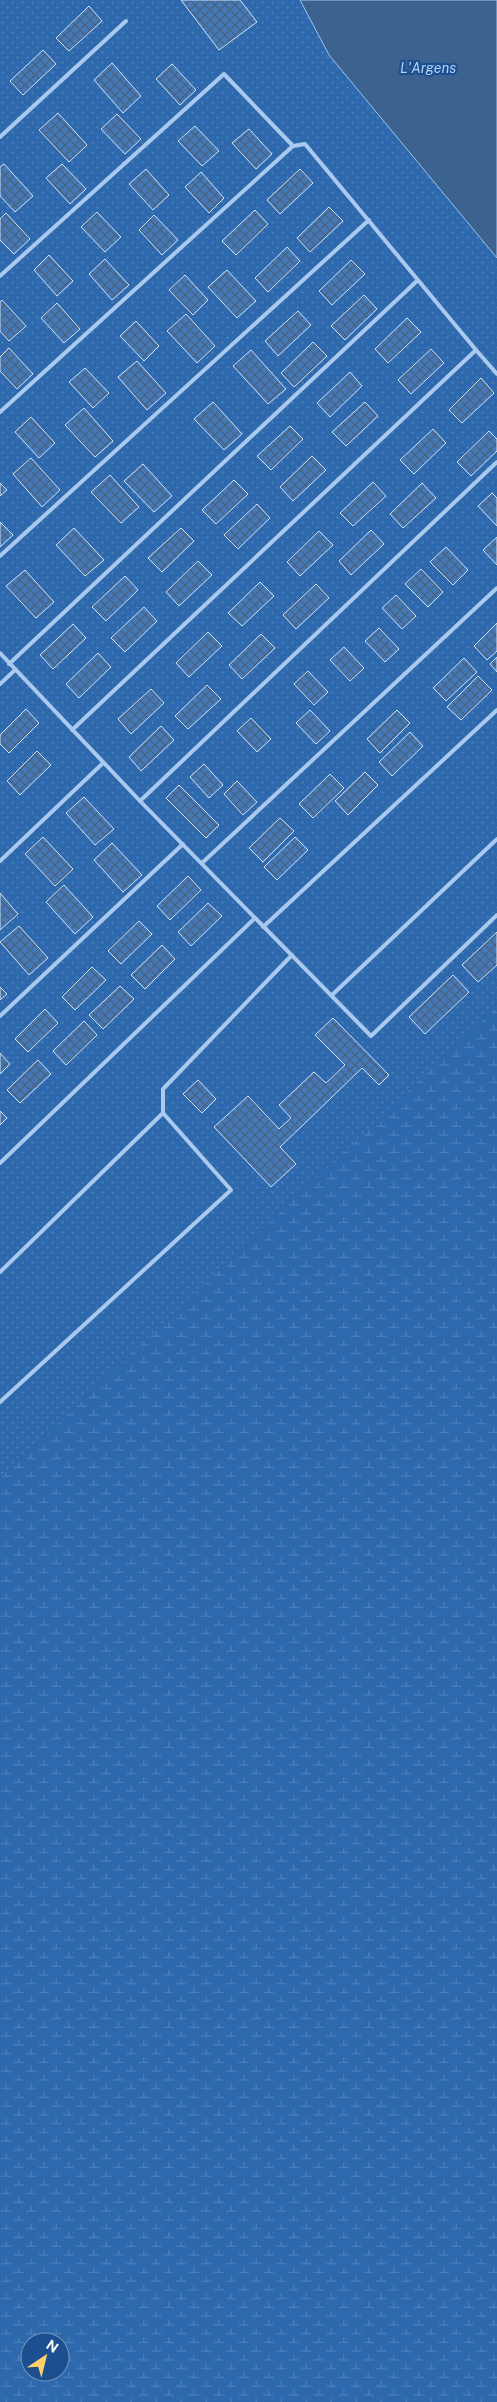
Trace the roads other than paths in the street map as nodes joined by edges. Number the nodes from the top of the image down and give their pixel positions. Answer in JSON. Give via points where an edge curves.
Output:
{"nodes":[{"id":1,"x":126,"y":22,"type":"dead end"},
{"id":2,"x":0,"y":137,"type":"edge"},
{"id":3,"x":293,"y":146,"type":"junction"},
{"id":4,"x":369,"y":220,"type":"junction"},
{"id":5,"x":0,"y":276,"type":"edge"},
{"id":6,"x":418,"y":280,"type":"junction"},
{"id":7,"x":476,"y":350,"type":"junction"},
{"id":8,"x":497,"y":374,"type":"edge"},
{"id":9,"x":0,"y":412,"type":"edge"},
{"id":10,"x":497,"y":462,"type":"edge"},
{"id":11,"x":0,"y":556,"type":"edge"},
{"id":12,"x":497,"y":588,"type":"edge"},
{"id":13,"x":0,"y":653,"type":"edge"},
{"id":14,"x":9,"y":664,"type":"junction"},
{"id":15,"x":15,"y":670,"type":"junction"},
{"id":16,"x":0,"y":684,"type":"edge"},
{"id":17,"x":497,"y":710,"type":"edge"},
{"id":18,"x":72,"y":730,"type":"junction"},
{"id":19,"x":103,"y":763,"type":"junction"},
{"id":20,"x":140,"y":801,"type":"junction"},
{"id":21,"x":497,"y":839,"type":"edge"},
{"id":22,"x":183,"y":844,"type":"junction"},
{"id":23,"x":0,"y":862,"type":"edge"},
{"id":24,"x":202,"y":863,"type":"junction"},
{"id":25,"x":497,"y":915,"type":"edge"},
{"id":26,"x":255,"y":918,"type":"junction"},
{"id":27,"x":263,"y":927,"type":"junction"},
{"id":28,"x":292,"y":955,"type":"junction"},
{"id":29,"x":332,"y":995,"type":"junction"},
{"id":30,"x":0,"y":1016,"type":"edge"},
{"id":31,"x":163,"y":1113,"type":"junction"},
{"id":32,"x":0,"y":1163,"type":"edge"},
{"id":33,"x":0,"y":1272,"type":"edge"},
{"id":34,"x":0,"y":1402,"type":"edge"}],
"edges":[{"from":1,"to":2,"type":"lane"},
{"from":3,"to":4,"type":"lane","via":[[305,144]]},
{"from":3,"to":5,"type":"lane","via":[[224,74]]},
{"from":3,"to":9,"type":"lane"},
{"from":4,"to":6,"type":"lane"},
{"from":4,"to":11,"type":"lane"},
{"from":6,"to":7,"type":"lane"},
{"from":6,"to":14,"type":"lane"},
{"from":7,"to":8,"type":"lane"},
{"from":7,"to":18,"type":"lane"},
{"from":10,"to":20,"type":"lane"},
{"from":12,"to":24,"type":"lane"},
{"from":13,"to":14,"type":"lane"},
{"from":14,"to":15,"type":"lane"},
{"from":15,"to":16,"type":"lane"},
{"from":15,"to":18,"type":"lane"},
{"from":17,"to":27,"type":"lane"},
{"from":18,"to":19,"type":"lane"},
{"from":19,"to":20,"type":"lane"},
{"from":19,"to":23,"type":"lane"},
{"from":20,"to":22,"type":"lane"},
{"from":21,"to":29,"type":"lane"},
{"from":22,"to":24,"type":"lane"},
{"from":22,"to":30,"type":"lane"},
{"from":24,"to":26,"type":"lane"},
{"from":25,"to":29,"type":"lane","via":[[371,1036]]},
{"from":26,"to":27,"type":"lane"},
{"from":26,"to":32,"type":"lane"},
{"from":27,"to":28,"type":"lane"},
{"from":28,"to":29,"type":"lane"},
{"from":28,"to":31,"type":"lane","via":[[163,1089]]},
{"from":31,"to":33,"type":"lane"},
{"from":31,"to":34,"type":"lane","via":[[231,1190]]}]}
